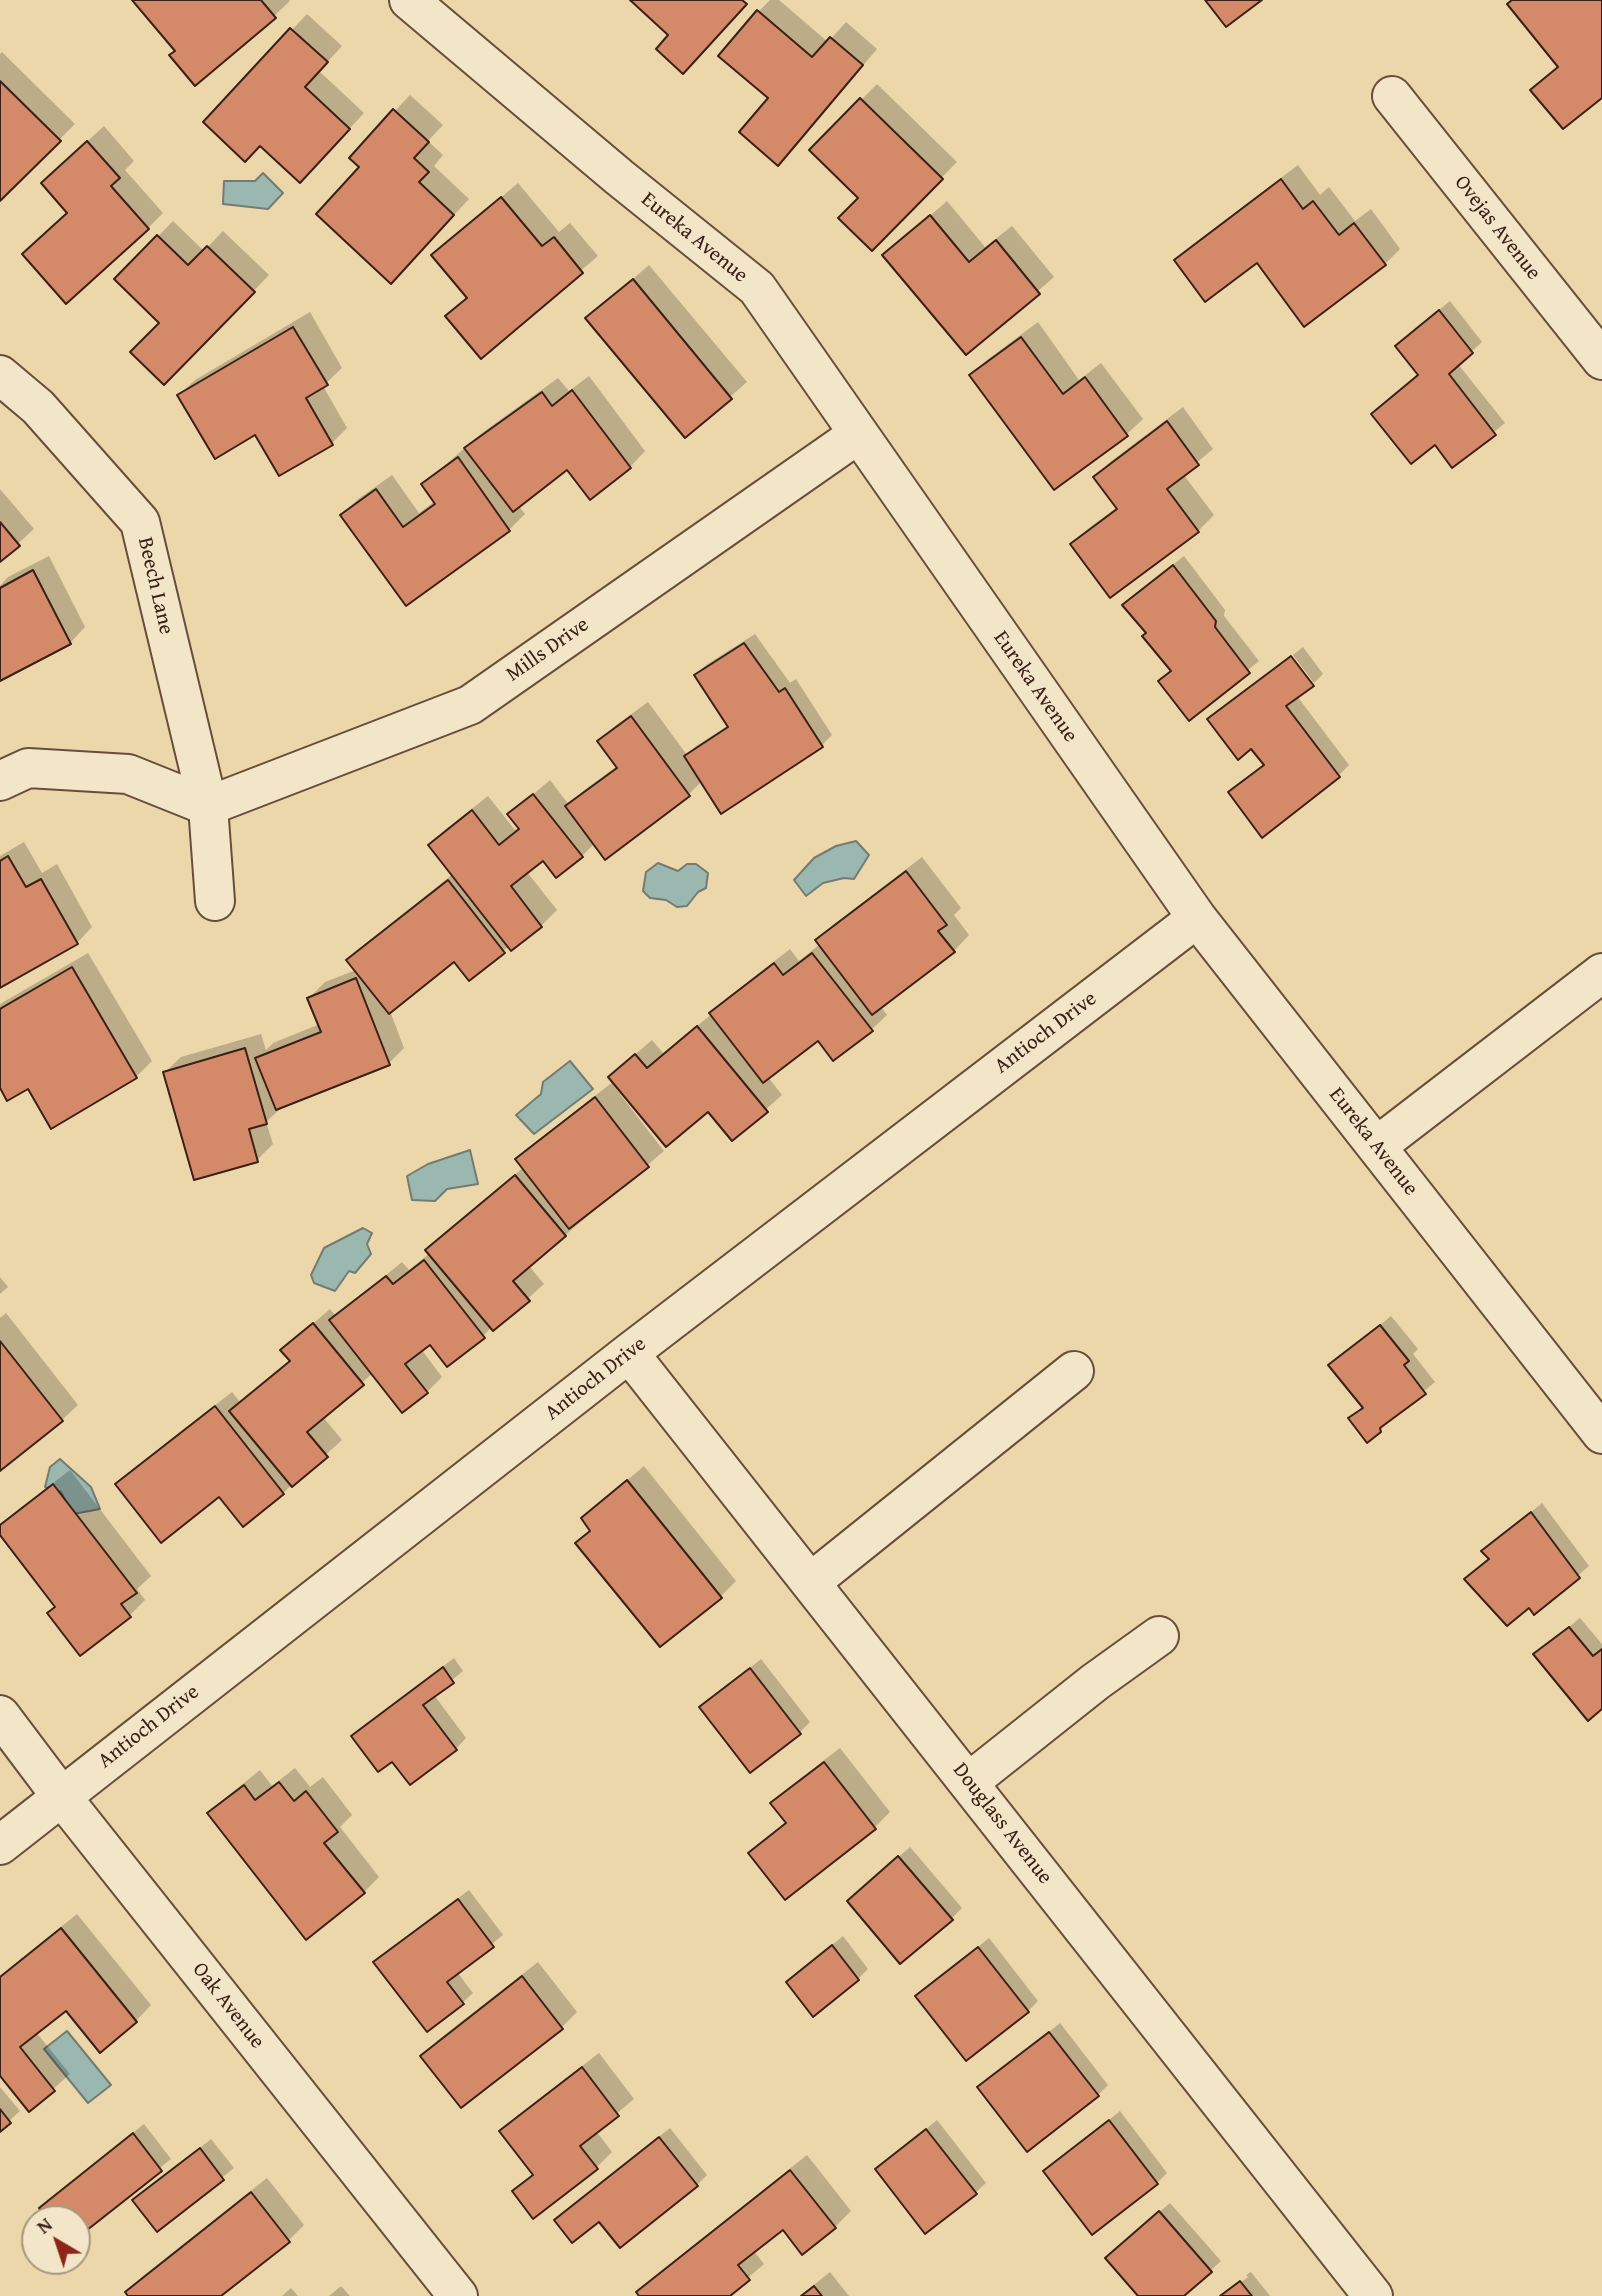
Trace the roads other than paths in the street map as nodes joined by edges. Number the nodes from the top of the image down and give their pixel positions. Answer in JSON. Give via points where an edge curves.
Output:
{"nodes":[{"id":1,"x":409,"y":0,"type":"edge"},
{"id":2,"x":1392,"y":96,"type":"dead end"},
{"id":3,"x":1602,"y":360,"type":"edge"},
{"id":4,"x":0,"y":375,"type":"edge"},
{"id":5,"x":857,"y":435,"type":"junction"},
{"id":6,"x":0,"y":781,"type":"edge"},
{"id":7,"x":208,"y":806,"type":"junction"},
{"id":8,"x":215,"y":901,"type":"dead end"},
{"id":9,"x":1197,"y":918,"type":"junction"},
{"id":10,"x":1602,"y":973,"type":"edge"},
{"id":11,"x":1377,"y":1146,"type":"junction"},
{"id":12,"x":629,"y":1353,"type":"junction"},
{"id":13,"x":1074,"y":1371,"type":"dead end"},
{"id":14,"x":1602,"y":1434,"type":"edge"},
{"id":15,"x":811,"y":1582,"type":"junction"},
{"id":16,"x":1159,"y":1636,"type":"dead end"},
{"id":17,"x":0,"y":1715,"type":"edge"},
{"id":18,"x":969,"y":1782,"type":"junction"},
{"id":19,"x":61,"y":1796,"type":"junction"},
{"id":20,"x":0,"y":1845,"type":"edge"},
{"id":21,"x":458,"y":2296,"type":"edge"},
{"id":22,"x":1373,"y":2296,"type":"edge"}],
"edges":[{"from":1,"to":5,"type":"street","name":"Eureka Avenue","via":[[757,288]]},
{"from":2,"to":3,"type":"street","name":"Ovejas Avenue"},
{"from":4,"to":7,"type":"street","name":"Beech Lane","via":[[38,407],[140,522]]},
{"from":5,"to":7,"type":"street","name":"Mills Drive","via":[[470,705]]},
{"from":5,"to":9,"type":"street","name":"Eureka Avenue"},
{"from":6,"to":7,"type":"street","via":[[28,768],[128,774]]},
{"from":7,"to":8,"type":"street"},
{"from":9,"to":11,"type":"street","name":"Eureka Avenue"},
{"from":9,"to":12,"type":"street","name":"Antioch Drive"},
{"from":10,"to":11,"type":"street"},
{"from":11,"to":14,"type":"street","name":"Eureka Avenue"},
{"from":12,"to":15,"type":"street","name":"Douglass Avenue"},
{"from":12,"to":19,"type":"street","name":"Antioch Drive"},
{"from":13,"to":15,"type":"street"},
{"from":15,"to":18,"type":"street","name":"Douglass Avenue"},
{"from":16,"to":18,"type":"street"},
{"from":17,"to":19,"type":"street","name":"Oak Avenue"},
{"from":18,"to":22,"type":"street","name":"Douglass Avenue"},
{"from":19,"to":20,"type":"street","name":"Antioch Drive"},
{"from":19,"to":21,"type":"street","name":"Oak Avenue"}]}
